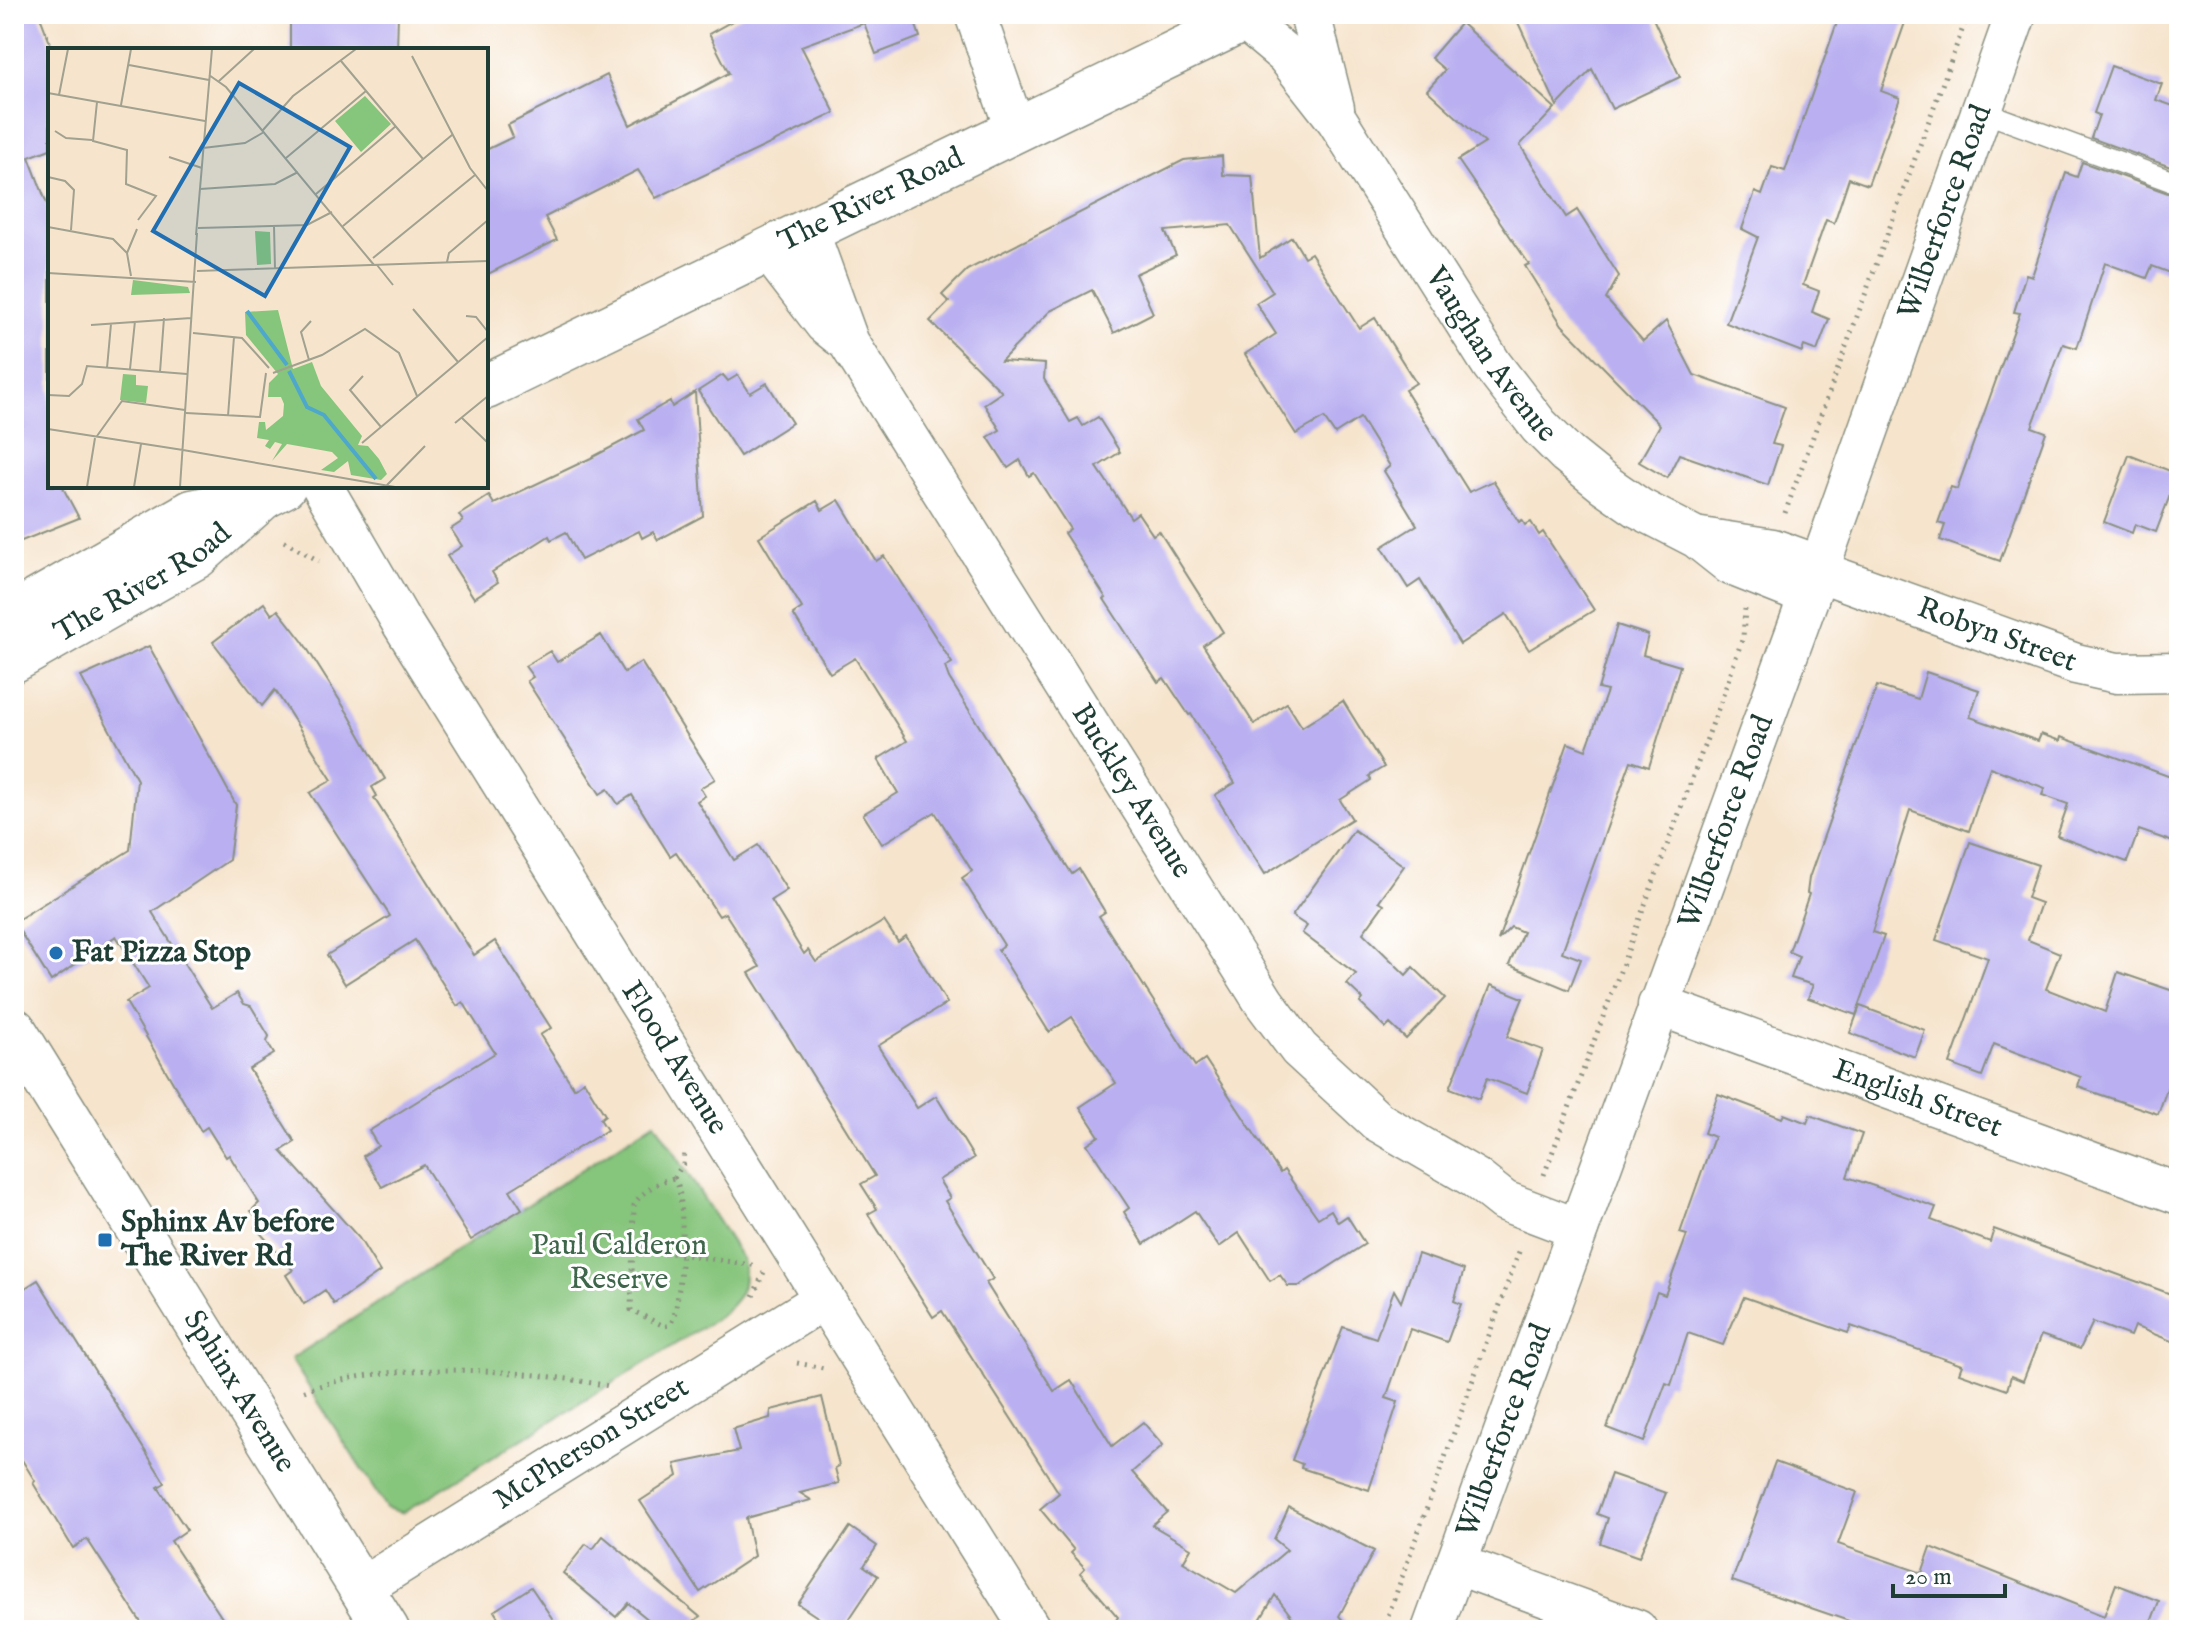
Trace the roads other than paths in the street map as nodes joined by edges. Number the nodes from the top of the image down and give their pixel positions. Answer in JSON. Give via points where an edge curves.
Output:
{"nodes":[{"id":1,"x":975,"y":14,"type":"edge"},
{"id":2,"x":1310,"y":14,"type":"edge"},
{"id":3,"x":2016,"y":14,"type":"edge"},
{"id":4,"x":1250,"y":17,"type":"edge"},
{"id":5,"x":1981,"y":111,"type":"junction"},
{"id":6,"x":1337,"y":120,"type":"junction"},
{"id":7,"x":1015,"y":129,"type":"junction"},
{"id":8,"x":2179,"y":184,"type":"edge"},
{"id":9,"x":808,"y":230,"type":"junction"},
{"id":10,"x":768,"y":250,"type":"junction"},
{"id":11,"x":849,"y":343,"type":"junction"},
{"id":12,"x":488,"y":386,"type":"edge"},
{"id":13,"x":323,"y":488,"type":"edge"},
{"id":14,"x":274,"y":491,"type":"edge"},
{"id":15,"x":1815,"y":578,"type":"junction"},
{"id":16,"x":14,"y":614,"type":"edge"},
{"id":17,"x":14,"y":660,"type":"edge"},
{"id":18,"x":2179,"y":672,"type":"edge"},
{"id":19,"x":1658,"y":1005,"type":"junction"},
{"id":20,"x":14,"y":1030,"type":"edge"},
{"id":21,"x":2179,"y":1194,"type":"edge"},
{"id":22,"x":1582,"y":1217,"type":"junction"},
{"id":23,"x":824,"y":1299,"type":"junction"},
{"id":24,"x":1456,"y":1564,"type":"junction"},
{"id":25,"x":361,"y":1588,"type":"junction"},
{"id":26,"x":387,"y":1630,"type":"edge"},
{"id":27,"x":1031,"y":1630,"type":"edge"},
{"id":28,"x":1432,"y":1630,"type":"edge"},
{"id":29,"x":1637,"y":1630,"type":"edge"}],
"edges":[{"from":1,"to":7,"type":"street"},
{"from":2,"to":6,"type":"street","name":"Vaughan Avenue"},
{"from":3,"to":5,"type":"street","name":"Wilberforce Road"},
{"from":4,"to":6,"type":"street","name":"Vaughan Avenue"},
{"from":4,"to":7,"type":"main road","name":"The River Road"},
{"from":5,"to":8,"type":"lane"},
{"from":5,"to":15,"type":"street","name":"Wilberforce Road"},
{"from":6,"to":15,"type":"street","name":"Vaughan Avenue","via":[[1492,365],[1567,454],[1731,565],[1768,564]]},
{"from":7,"to":9,"type":"main road","name":"The River Road"},
{"from":9,"to":10,"type":"main road","name":"The River Road"},
{"from":9,"to":11,"type":"street","name":"Buckley Avenue"},
{"from":10,"to":11,"type":"street","name":"Buckley Avenue","via":[[825,324]]},
{"from":10,"to":12,"type":"main road","name":"The River Road"},
{"from":11,"to":22,"type":"street","name":"Buckley Avenue","via":[[1264,1002],[1299,1049],[1377,1121],[1475,1178],[1504,1201],[1535,1200]]},
{"from":13,"to":23,"type":"street","name":"Flood Avenue"},
{"from":14,"to":16,"type":"main road","name":"The River Road","via":[[192,512]]},
{"from":14,"to":17,"type":"main road","name":"The River Road","via":[[197,556]]},
{"from":15,"to":18,"type":"street","name":"Robyn Street","via":[[2076,664],[2117,673]]},
{"from":15,"to":19,"type":"street","name":"Wilberforce Road"},
{"from":19,"to":21,"type":"street","name":"English Street"},
{"from":19,"to":22,"type":"street","name":"Wilberforce Road"},
{"from":20,"to":25,"type":"main road","name":"Sphinx Avenue"},
{"from":22,"to":24,"type":"street","name":"Wilberforce Road"},
{"from":23,"to":25,"type":"street","name":"McPherson Street"},
{"from":23,"to":27,"type":"street","name":"Flood Avenue"},
{"from":24,"to":28,"type":"street","name":"Wilberforce Road"},
{"from":24,"to":29,"type":"street"},
{"from":25,"to":26,"type":"main road","name":"Sphinx Avenue"}]}
